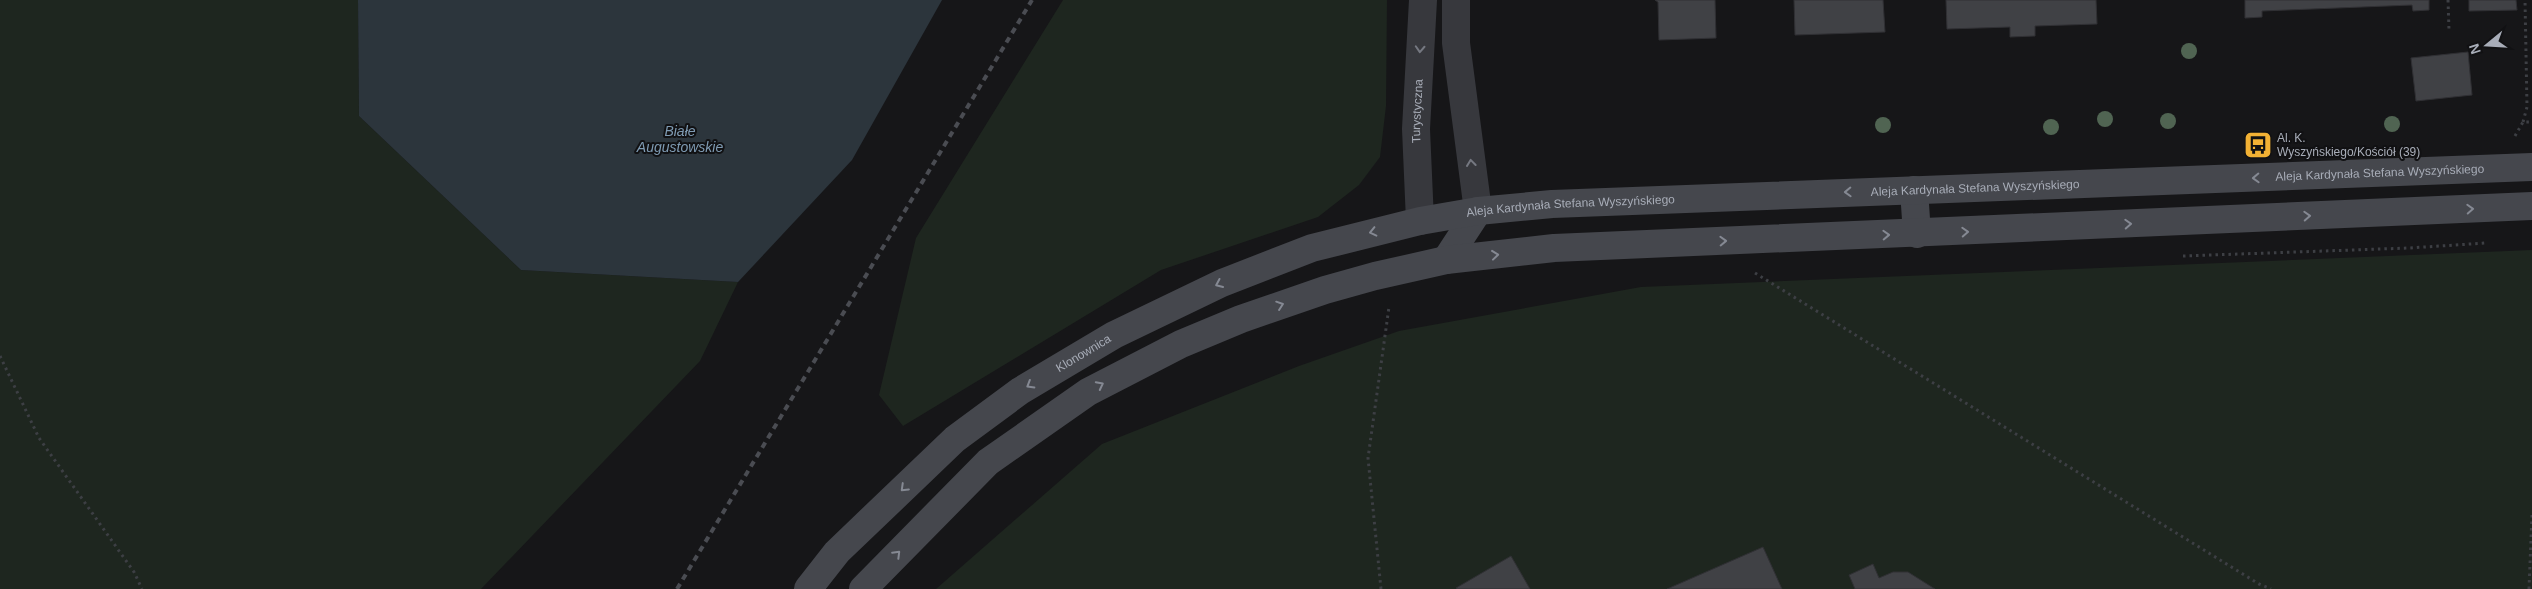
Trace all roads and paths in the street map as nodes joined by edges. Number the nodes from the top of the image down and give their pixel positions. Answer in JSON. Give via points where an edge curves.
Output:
{"nodes":[{"id":1,"x":1423,"y":0,"type":"edge"},
{"id":2,"x":1456,"y":0,"type":"edge"},
{"id":3,"x":2448,"y":0,"type":"edge"},
{"id":4,"x":2525,"y":0,"type":"edge"},
{"id":5,"x":2449,"y":30,"type":"dead end"},
{"id":6,"x":2523,"y":122,"type":"dead end"},
{"id":7,"x":2532,"y":167,"type":"edge"},
{"id":8,"x":1914,"y":190,"type":"junction"},
{"id":9,"x":2532,"y":206,"type":"edge"},
{"id":10,"x":1478,"y":211,"type":"junction"},
{"id":11,"x":1420,"y":221,"type":"junction"},
{"id":12,"x":1916,"y":234,"type":"junction"},
{"id":13,"x":1727,"y":241,"type":"junction"},
{"id":14,"x":1446,"y":260,"type":"junction"},
{"id":15,"x":1390,"y":298,"type":"dead end"},
{"id":16,"x":0,"y":356,"type":"edge"},
{"id":17,"x":2532,"y":514,"type":"edge"},
{"id":18,"x":142,"y":589,"type":"edge"},
{"id":19,"x":808,"y":589,"type":"edge"},
{"id":20,"x":863,"y":589,"type":"edge"},
{"id":21,"x":1382,"y":589,"type":"edge"},
{"id":22,"x":2271,"y":589,"type":"edge"},
{"id":23,"x":2529,"y":589,"type":"edge"}],
"edges":[{"from":1,"to":11,"type":"street","name":"Turystyczna","one_way":true,"via":[[1416,129]]},
{"from":10,"to":2,"type":"street","one_way":true,"via":[[1456,43]]},
{"from":3,"to":5,"type":"path"},
{"from":4,"to":6,"type":"path","via":[[2527,107]]},
{"from":7,"to":8,"type":"main road","name":"Aleja Kardynała Stefana Wyszyńskiego","one_way":true},
{"from":8,"to":10,"type":"main road","name":"Aleja Kardynała Stefana Wyszyńskiego","one_way":true,"via":[[1552,204]]},
{"from":8,"to":12,"type":"main road"},
{"from":12,"to":9,"type":"main road","one_way":true},
{"from":10,"to":11,"type":"main road","name":"Aleja Kardynała Stefana Wyszyńskiego"},
{"from":10,"to":14,"type":"main road"},
{"from":11,"to":14,"type":"main road"},
{"from":11,"to":19,"type":"main road","name":"Klonownica","one_way":true,"via":[[1312,248],[1222,283],[1114,335],[1020,391],[955,439],[837,552]]},
{"from":13,"to":12,"type":"main road","one_way":true},
{"from":14,"to":13,"type":"main road","one_way":true,"via":[[1554,248]]},
{"from":13,"to":22,"type":"path","via":[[1752,271]]},
{"from":20,"to":14,"type":"main road","one_way":true,"via":[[988,462],[1088,392],[1181,344],[1241,319],[1325,290]]},
{"from":15,"to":21,"type":"path","via":[[1368,458]]},
{"from":16,"to":18,"type":"path","via":[[39,438],[134,572]]},
{"from":17,"to":23,"type":"path"}]}
